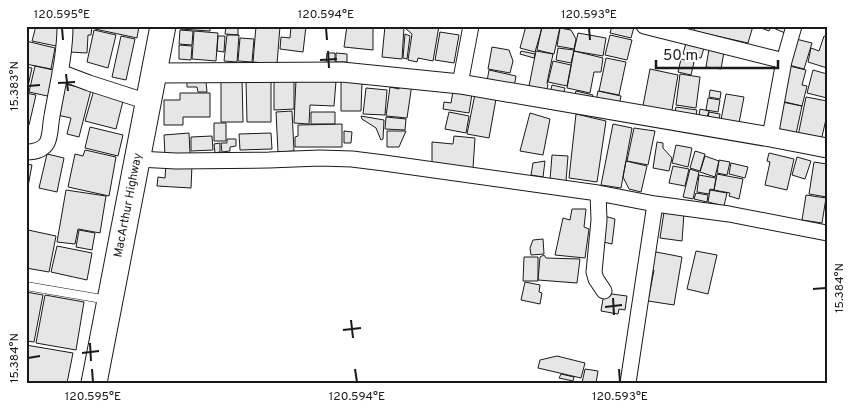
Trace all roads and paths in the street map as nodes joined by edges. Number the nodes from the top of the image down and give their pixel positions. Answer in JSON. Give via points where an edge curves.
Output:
{"nodes":[{"id":1,"x":65,"y":26,"type":"edge"},
{"id":2,"x":163,"y":26,"type":"edge"},
{"id":3,"x":471,"y":26,"type":"edge"},
{"id":4,"x":644,"y":26,"type":"edge"},
{"id":5,"x":794,"y":26,"type":"edge"},
{"id":6,"x":784,"y":61,"type":"junction"},
{"id":7,"x":60,"y":72,"type":"junction"},
{"id":8,"x":154,"y":73,"type":"junction"},
{"id":9,"x":460,"y":84,"type":"junction"},
{"id":10,"x":148,"y":102,"type":"junction"},
{"id":11,"x":770,"y":137,"type":"junction"},
{"id":12,"x":827,"y":148,"type":"edge"},
{"id":13,"x":26,"y":152,"type":"edge"},
{"id":14,"x":138,"y":159,"type":"junction"},
{"id":15,"x":598,"y":194,"type":"junction"},
{"id":16,"x":655,"y":204,"type":"junction"},
{"id":17,"x":827,"y":233,"type":"edge"},
{"id":18,"x":26,"y":286,"type":"edge"},
{"id":19,"x":604,"y":291,"type":"dead end"},
{"id":20,"x":110,"y":300,"type":"junction"},
{"id":21,"x":94,"y":383,"type":"edge"},
{"id":22,"x":628,"y":383,"type":"edge"}],
"edges":[{"from":1,"to":7,"type":"street"},
{"from":2,"to":8,"type":"highway","name":"MacArthur Highway"},
{"from":3,"to":9,"type":"street"},
{"from":4,"to":6,"type":"street"},
{"from":5,"to":6,"type":"street"},
{"from":6,"to":11,"type":"street"},
{"from":7,"to":10,"type":"street"},
{"from":7,"to":13,"type":"street","via":[[46,143],[37,151]]},
{"from":8,"to":9,"type":"street","via":[[342,72]]},
{"from":8,"to":10,"type":"highway","name":"MacArthur Highway"},
{"from":9,"to":11,"type":"street"},
{"from":10,"to":14,"type":"highway","name":"MacArthur Highway"},
{"from":11,"to":12,"type":"street"},
{"from":14,"to":15,"type":"street","via":[[352,159]]},
{"from":14,"to":20,"type":"highway","name":"MacArthur Highway"},
{"from":15,"to":16,"type":"street"},
{"from":15,"to":19,"type":"street","via":[[594,272]]},
{"from":16,"to":17,"type":"street"},
{"from":16,"to":22,"type":"street"},
{"from":18,"to":20,"type":"lane"},
{"from":20,"to":21,"type":"highway","name":"MacArthur Highway"}]}
